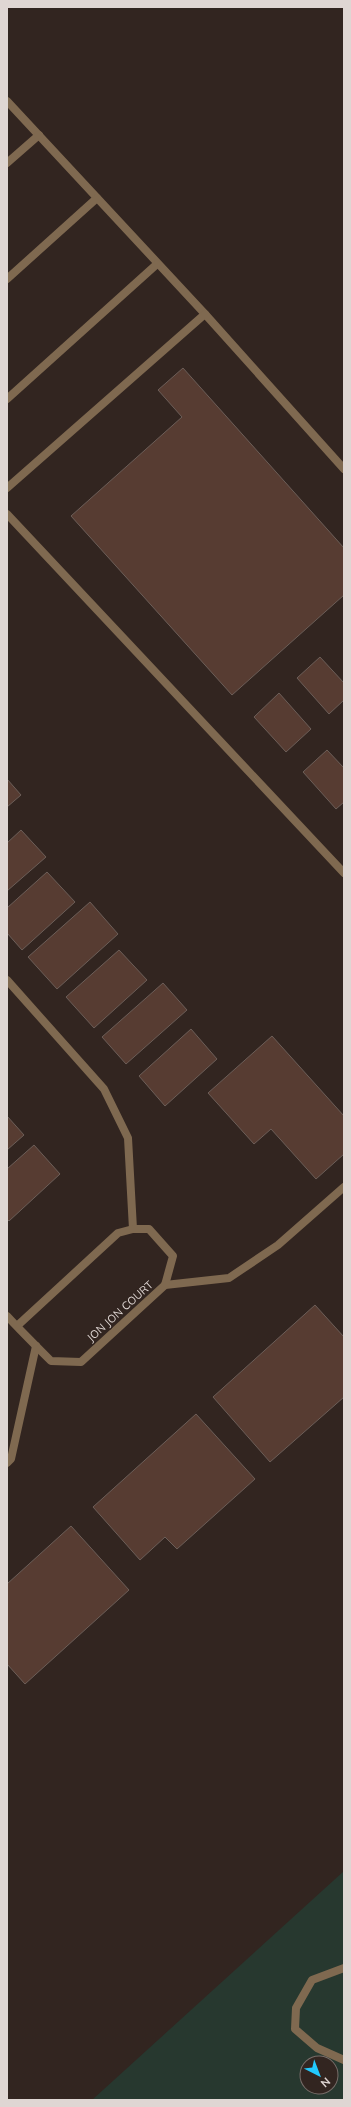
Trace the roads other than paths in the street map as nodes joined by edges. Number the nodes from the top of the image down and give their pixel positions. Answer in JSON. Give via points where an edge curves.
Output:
{"nodes":[{"id":1,"x":7,"y":101,"type":"edge"},
{"id":2,"x":39,"y":135,"type":"junction"},
{"id":3,"x":7,"y":163,"type":"edge"},
{"id":4,"x":97,"y":198,"type":"junction"},
{"id":5,"x":157,"y":264,"type":"junction"},
{"id":6,"x":7,"y":279,"type":"edge"},
{"id":7,"x":204,"y":314,"type":"junction"},
{"id":8,"x":7,"y":400,"type":"edge"},
{"id":9,"x":344,"y":469,"type":"edge"},
{"id":10,"x":7,"y":488,"type":"edge"},
{"id":11,"x":7,"y":514,"type":"edge"},
{"id":12,"x":344,"y":873,"type":"edge"},
{"id":13,"x":7,"y":980,"type":"edge"},
{"id":14,"x":344,"y":1186,"type":"edge"},
{"id":15,"x":133,"y":1229,"type":"junction"},
{"id":16,"x":165,"y":1285,"type":"junction"},
{"id":17,"x":7,"y":1316,"type":"edge"},
{"id":18,"x":17,"y":1326,"type":"junction"},
{"id":19,"x":36,"y":1346,"type":"junction"},
{"id":20,"x":7,"y":1463,"type":"edge"},
{"id":21,"x":344,"y":1968,"type":"edge"},
{"id":22,"x":344,"y":2060,"type":"edge"}],
"edges":[{"from":1,"to":2,"type":"street"},
{"from":2,"to":3,"type":"street"},
{"from":2,"to":4,"type":"street"},
{"from":4,"to":5,"type":"street"},
{"from":4,"to":6,"type":"street"},
{"from":5,"to":7,"type":"street"},
{"from":5,"to":8,"type":"street"},
{"from":7,"to":9,"type":"street"},
{"from":7,"to":10,"type":"street"},
{"from":11,"to":12,"type":"street"},
{"from":13,"to":15,"type":"street","via":[[104,1089],[128,1138]]},
{"from":14,"to":16,"type":"street","via":[[278,1246],[229,1278]]},
{"from":15,"to":16,"type":"street","name":"JON JON COURT","via":[[149,1229],[174,1256]]},
{"from":15,"to":18,"type":"street","name":"JON JON COURT","via":[[118,1233]]},
{"from":16,"to":19,"type":"street","name":"JON JON COURT","via":[[81,1362],[51,1361]]},
{"from":17,"to":18,"type":"street","name":"JON JON COURT"},
{"from":18,"to":19,"type":"street","name":"JON JON COURT"},
{"from":19,"to":20,"type":"street","via":[[11,1460]]},
{"from":21,"to":22,"type":"street","via":[[312,1980],[296,2008],[295,2029],[317,2048]]}]}
